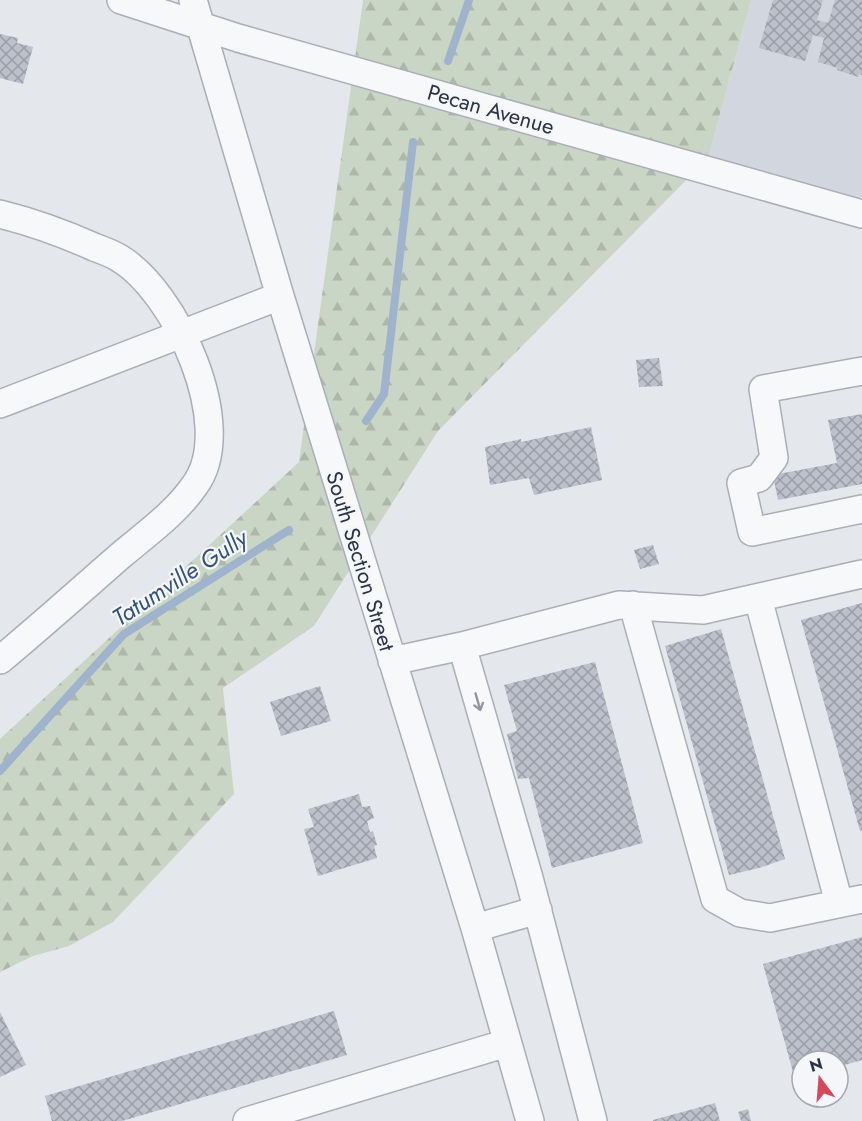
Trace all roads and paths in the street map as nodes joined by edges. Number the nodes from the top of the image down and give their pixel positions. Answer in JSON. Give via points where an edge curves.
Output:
{"nodes":[{"id":1,"x":121,"y":0,"type":"edge"},
{"id":2,"x":196,"y":13,"type":"edge"},
{"id":3,"x":0,"y":214,"type":"edge"},
{"id":4,"x":862,"y":214,"type":"edge"},
{"id":5,"x":280,"y":296,"type":"junction"},
{"id":6,"x":180,"y":335,"type":"junction"},
{"id":7,"x":862,"y":371,"type":"edge"},
{"id":8,"x":0,"y":404,"type":"edge"},
{"id":9,"x":862,"y":509,"type":"edge"},
{"id":10,"x":862,"y":574,"type":"edge"},
{"id":11,"x":758,"y":598,"type":"junction"},
{"id":12,"x":633,"y":605,"type":"junction"},
{"id":13,"x":462,"y":646,"type":"junction"},
{"id":14,"x":0,"y":660,"type":"edge"},
{"id":15,"x":392,"y":661,"type":"junction"},
{"id":16,"x":850,"y":901,"type":"edge"},
{"id":17,"x":538,"y":910,"type":"junction"},
{"id":18,"x":475,"y":928,"type":"junction"},
{"id":19,"x":507,"y":1043,"type":"junction"},
{"id":20,"x":247,"y":1121,"type":"edge"},
{"id":21,"x":530,"y":1121,"type":"edge"},
{"id":22,"x":593,"y":1121,"type":"edge"}],
"edges":[{"from":1,"to":2,"type":"street","name":"Pecan Avenue"},
{"from":2,"to":4,"type":"street","name":"Pecan Avenue","via":[[238,38]]},
{"from":2,"to":5,"type":"street","name":"South Section Street"},
{"from":3,"to":6,"type":"street","via":[[63,233],[120,258],[157,291]]},
{"from":5,"to":6,"type":"street"},
{"from":5,"to":15,"type":"street","name":"South Section Street"},
{"from":6,"to":8,"type":"street"},
{"from":6,"to":14,"type":"street","via":[[203,388],[209,416],[205,465],[196,484],[168,515]]},
{"from":7,"to":9,"type":"street","via":[[763,390],[774,458],[759,478],[741,483],[752,532]]},
{"from":10,"to":11,"type":"street"},
{"from":11,"to":12,"type":"street","via":[[703,610]]},
{"from":11,"to":16,"type":"street"},
{"from":12,"to":13,"type":"street","via":[[619,605]]},
{"from":12,"to":16,"type":"street","via":[[715,898],[740,913],[770,918]]},
{"from":13,"to":15,"type":"street"},
{"from":13,"to":17,"type":"street","one_way":true},
{"from":15,"to":18,"type":"street","name":"South Section Street"},
{"from":17,"to":18,"type":"street"},
{"from":17,"to":22,"type":"street"},
{"from":18,"to":19,"type":"street","name":"South Section Street"},
{"from":19,"to":20,"type":"street"},
{"from":19,"to":21,"type":"street","name":"South Section Street"}]}
